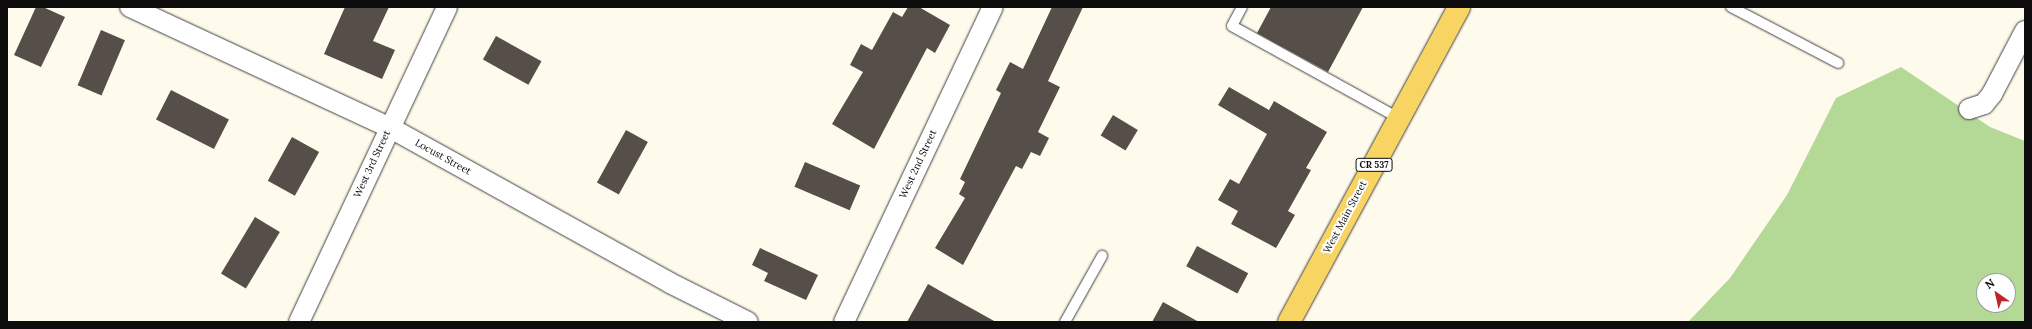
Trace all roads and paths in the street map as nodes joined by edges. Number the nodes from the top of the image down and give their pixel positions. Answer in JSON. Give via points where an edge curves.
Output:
{"nodes":[{"id":1,"x":130,"y":7,"type":"edge"},
{"id":2,"x":446,"y":7,"type":"edge"},
{"id":3,"x":993,"y":7,"type":"edge"},
{"id":4,"x":1242,"y":7,"type":"edge"},
{"id":5,"x":1459,"y":7,"type":"edge"},
{"id":6,"x":1731,"y":7,"type":"edge"},
{"id":7,"x":2025,"y":31,"type":"edge"},
{"id":8,"x":2017,"y":62,"type":"edge"},
{"id":9,"x":1838,"y":63,"type":"dead end"},
{"id":10,"x":1968,"y":109,"type":"dead end"},
{"id":11,"x":1399,"y":118,"type":"junction"},
{"id":12,"x":389,"y":127,"type":"junction"},
{"id":13,"x":1102,"y":256,"type":"dead end"},
{"id":14,"x":299,"y":322,"type":"edge"},
{"id":15,"x":748,"y":322,"type":"edge"},
{"id":16,"x":844,"y":322,"type":"edge"},
{"id":17,"x":1065,"y":322,"type":"edge"},
{"id":18,"x":1289,"y":322,"type":"edge"}],
"edges":[{"from":1,"to":12,"type":"street","name":"Locust Street"},
{"from":2,"to":12,"type":"street","name":"West 3rd Street"},
{"from":3,"to":16,"type":"street","name":"West 2nd Street"},
{"from":4,"to":11,"type":"lane","via":[[1232,26]]},
{"from":5,"to":11,"type":"main road","name":"West Main Street","number":"CR 537"},
{"from":6,"to":9,"type":"lane"},
{"from":7,"to":8,"type":"street"},
{"from":8,"to":10,"type":"street","via":[[1984,104]]},
{"from":11,"to":18,"type":"main road","name":"West Main Street","number":"CR 537"},
{"from":12,"to":14,"type":"street","name":"West 3rd Street"},
{"from":12,"to":15,"type":"street","name":"Locust Street","via":[[670,283]]},
{"from":13,"to":17,"type":"lane"}]}
